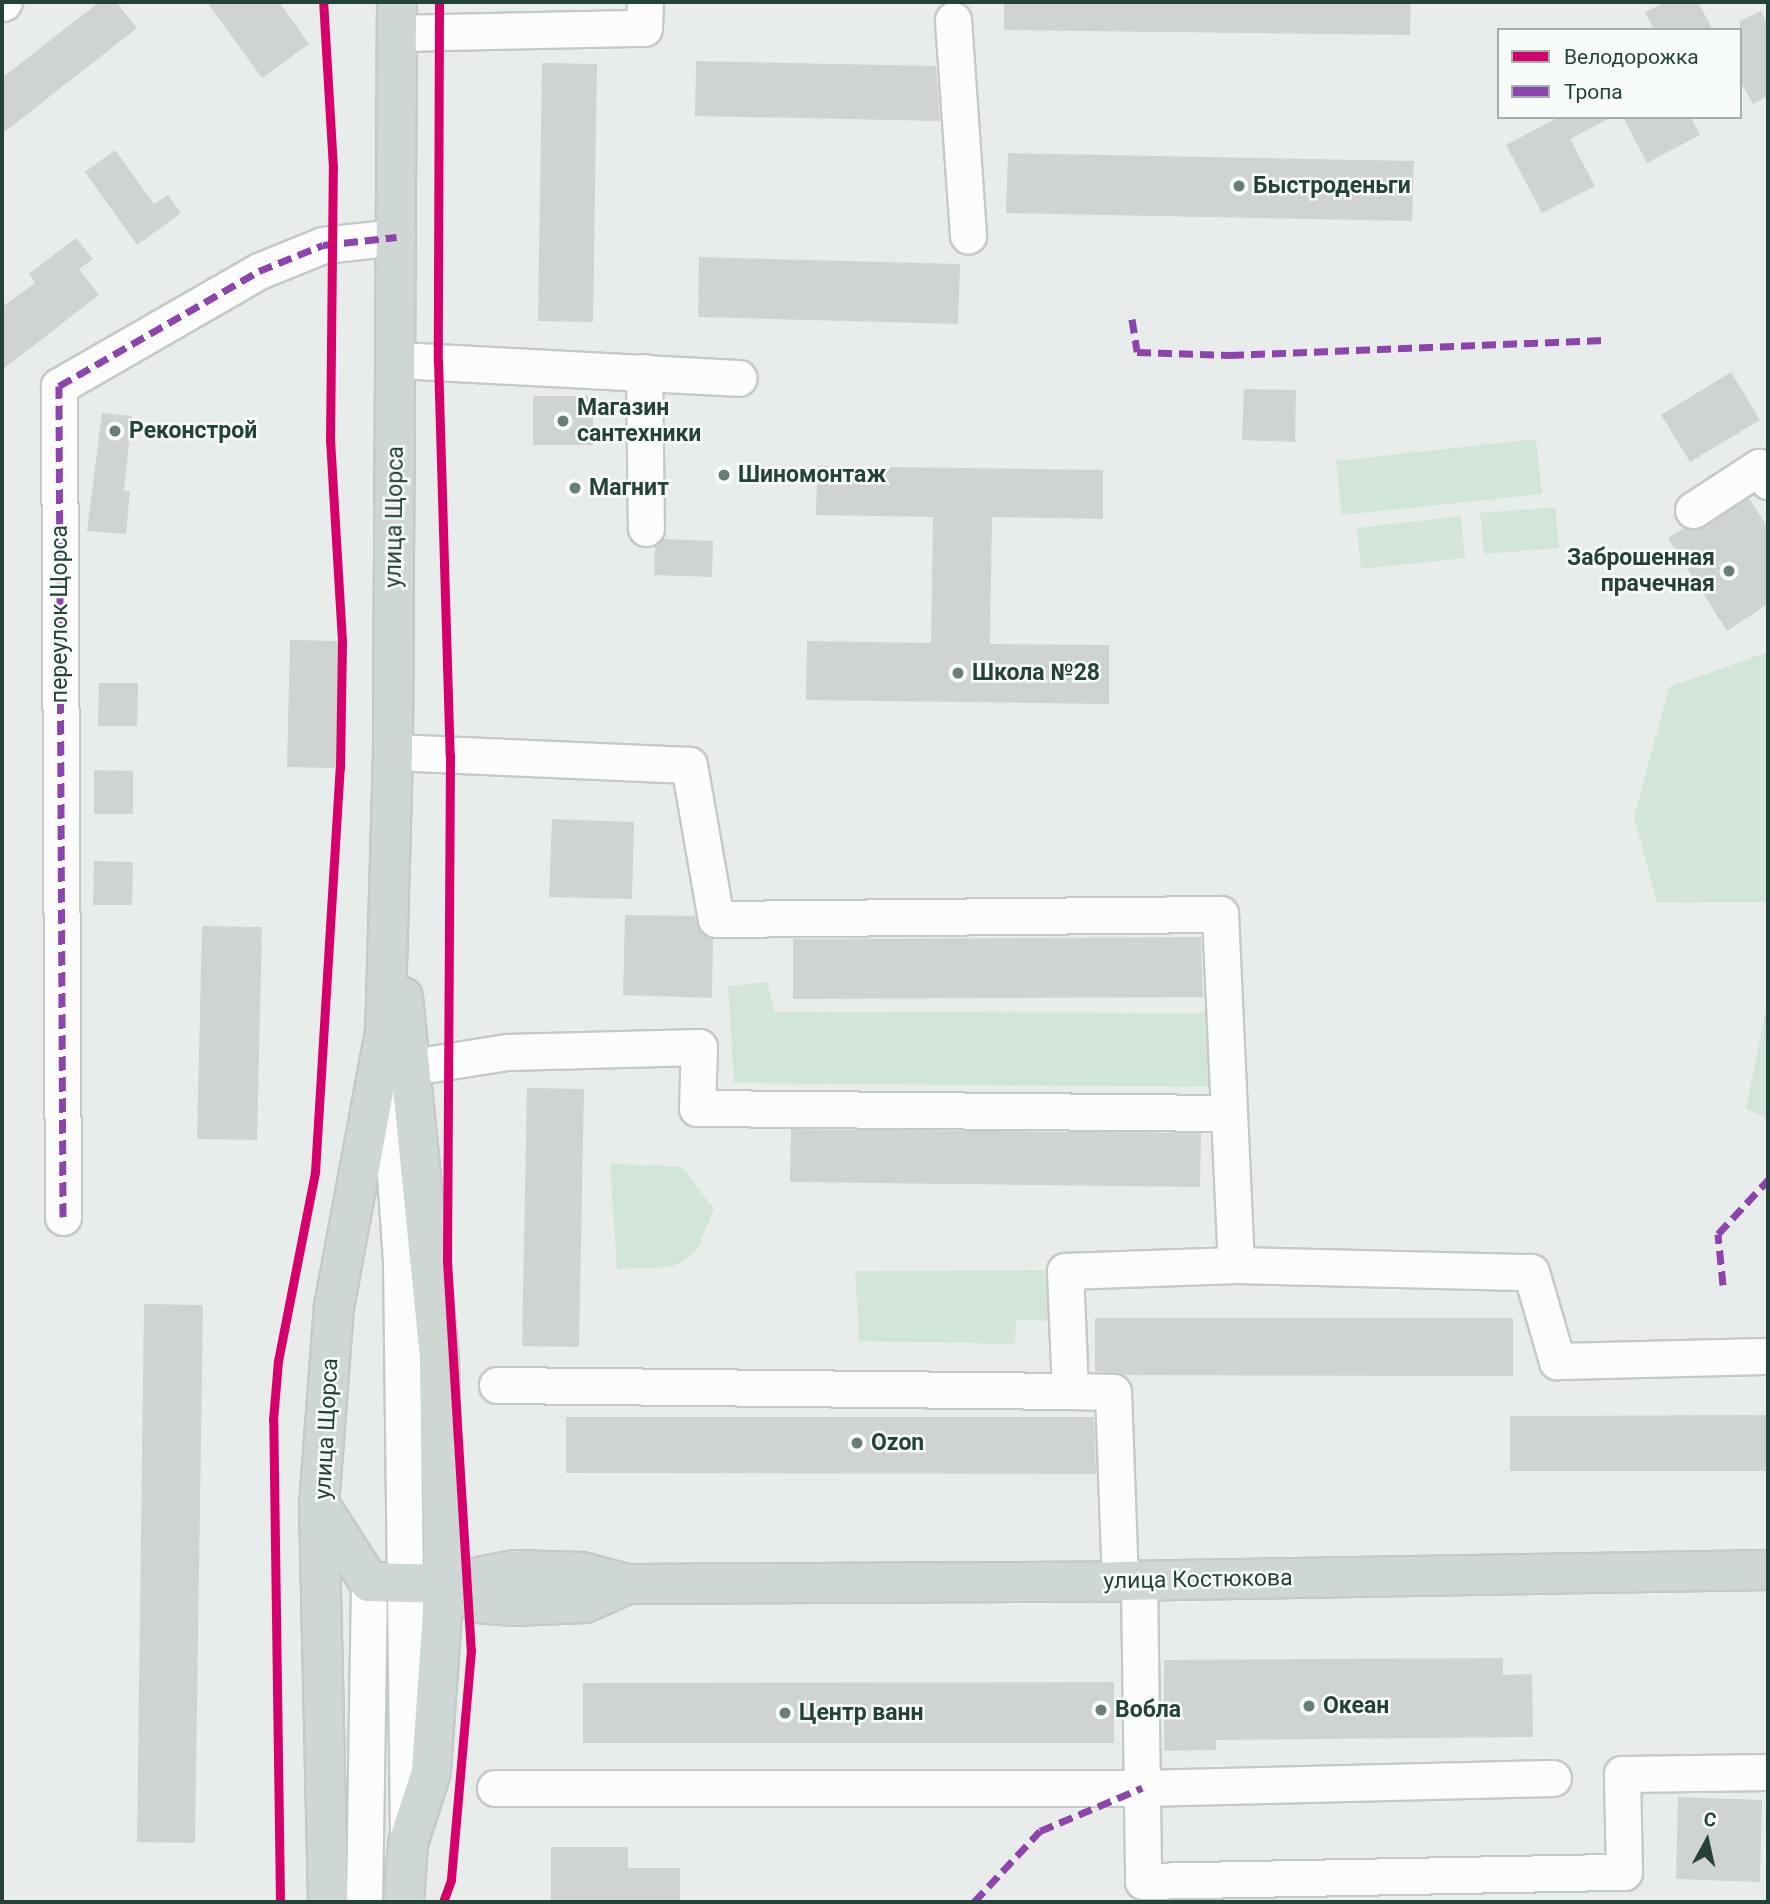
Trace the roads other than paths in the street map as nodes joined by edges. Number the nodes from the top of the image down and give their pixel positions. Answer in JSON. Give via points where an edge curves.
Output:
{"nodes":[{"id":1,"x":374,"y":2,"type":"edge"},
{"id":2,"x":645,"y":2,"type":"edge"},
{"id":3,"x":397,"y":17,"type":"edge"},
{"id":4,"x":953,"y":20,"type":"dead end"},
{"id":5,"x":396,"y":128,"type":"junction"},
{"id":6,"x":968,"y":235,"type":"dead end"},
{"id":7,"x":397,"y":237,"type":"junction"},
{"id":8,"x":396,"y":360,"type":"junction"},
{"id":9,"x":644,"y":372,"type":"junction"},
{"id":10,"x":740,"y":378,"type":"dead end"},
{"id":11,"x":1765,"y":470,"type":"edge"},
{"id":12,"x":1693,"y":510,"type":"dead end"},
{"id":13,"x":646,"y":528,"type":"dead end"},
{"id":14,"x":393,"y":752,"type":"junction"},
{"id":15,"x":389,"y":895,"type":"junction"},
{"id":16,"x":385,"y":1032,"type":"junction"},
{"id":17,"x":412,"y":1067,"type":"junction"},
{"id":18,"x":1227,"y":1113,"type":"junction"},
{"id":19,"x":62,"y":1217,"type":"dead end"},
{"id":20,"x":1236,"y":1265,"type":"junction"},
{"id":21,"x":1768,"y":1356,"type":"edge"},
{"id":22,"x":497,"y":1385,"type":"dead end"},
{"id":23,"x":1070,"y":1391,"type":"junction"},
{"id":24,"x":319,"y":1504,"type":"junction"},
{"id":25,"x":1768,"y":1570,"type":"edge"},
{"id":26,"x":1130,"y":1581,"type":"junction"},
{"id":27,"x":386,"y":1582,"type":"junction"},
{"id":28,"x":444,"y":1584,"type":"junction"},
{"id":29,"x":1768,"y":1772,"type":"edge"},
{"id":30,"x":1553,"y":1778,"type":"dead end"},
{"id":31,"x":495,"y":1788,"type":"dead end"},
{"id":32,"x":1142,"y":1788,"type":"junction"},
{"id":33,"x":408,"y":1843,"type":"junction"},
{"id":34,"x":1531,"y":1888,"type":"edge"},
{"id":35,"x":328,"y":1902,"type":"edge"},
{"id":36,"x":364,"y":1902,"type":"edge"},
{"id":37,"x":404,"y":1902,"type":"edge"}],
"edges":[{"from":1,"to":5,"type":"main road"},
{"from":2,"to":3,"type":"street","via":[[644,28]]},
{"from":3,"to":5,"type":"main road","name":"улица Щорса"},
{"from":4,"to":6,"type":"street"},
{"from":5,"to":7,"type":"main road","name":"улица Щорса"},
{"from":7,"to":8,"type":"main road","name":"улица Щорса"},
{"from":7,"to":19,"type":"street","name":"переулок Щорса","via":[[323,245],[259,271],[59,387]]},
{"from":8,"to":9,"type":"street"},
{"from":8,"to":14,"type":"main road","name":"улица Щорса"},
{"from":9,"to":10,"type":"street"},
{"from":9,"to":13,"type":"street"},
{"from":11,"to":12,"type":"street"},
{"from":14,"to":15,"type":"main road","name":"улица Щорса"},
{"from":14,"to":18,"type":"street","via":[[689,765],[716,919],[1220,914]]},
{"from":15,"to":16,"type":"main road","name":"улица Щорса"},
{"from":15,"to":17,"type":"main road"},
{"from":16,"to":24,"type":"main road","name":"улица Щорса","via":[[334,1306]]},
{"from":16,"to":27,"type":"street","name":"улица Щорса","via":[[401,1259]]},
{"from":17,"to":18,"type":"street","via":[[507,1052],[699,1047],[697,1108]]},
{"from":17,"to":28,"type":"main road","via":[[439,1360]]},
{"from":18,"to":20,"type":"street"},
{"from":20,"to":21,"type":"street","via":[[1531,1272],[1557,1361]]},
{"from":20,"to":23,"type":"street","via":[[1065,1271]]},
{"from":22,"to":23,"type":"street"},
{"from":23,"to":26,"type":"street","via":[[1113,1392]]},
{"from":24,"to":27,"type":"main road","name":"улица Щорса"},
{"from":24,"to":35,"type":"main road"},
{"from":25,"to":26,"type":"main road","name":"улица Костюкова"},
{"from":26,"to":28,"type":"main road","name":"улица Костюкова","via":[[628,1584],[582,1572],[514,1570]]},
{"from":26,"to":32,"type":"street"},
{"from":27,"to":28,"type":"main road","name":"улица Костюкова"},
{"from":27,"to":33,"type":"street","name":"улица Щорса"},
{"from":27,"to":36,"type":"street","name":"улица Щорса"},
{"from":28,"to":33,"type":"main road","via":[[431,1772]]},
{"from":29,"to":34,"type":"street","via":[[1622,1774],[1624,1872]]},
{"from":30,"to":32,"type":"street"},
{"from":31,"to":32,"type":"street"},
{"from":32,"to":34,"type":"street","via":[[1143,1881]]},
{"from":33,"to":37,"type":"main road","name":"улица Щорса"}]}
